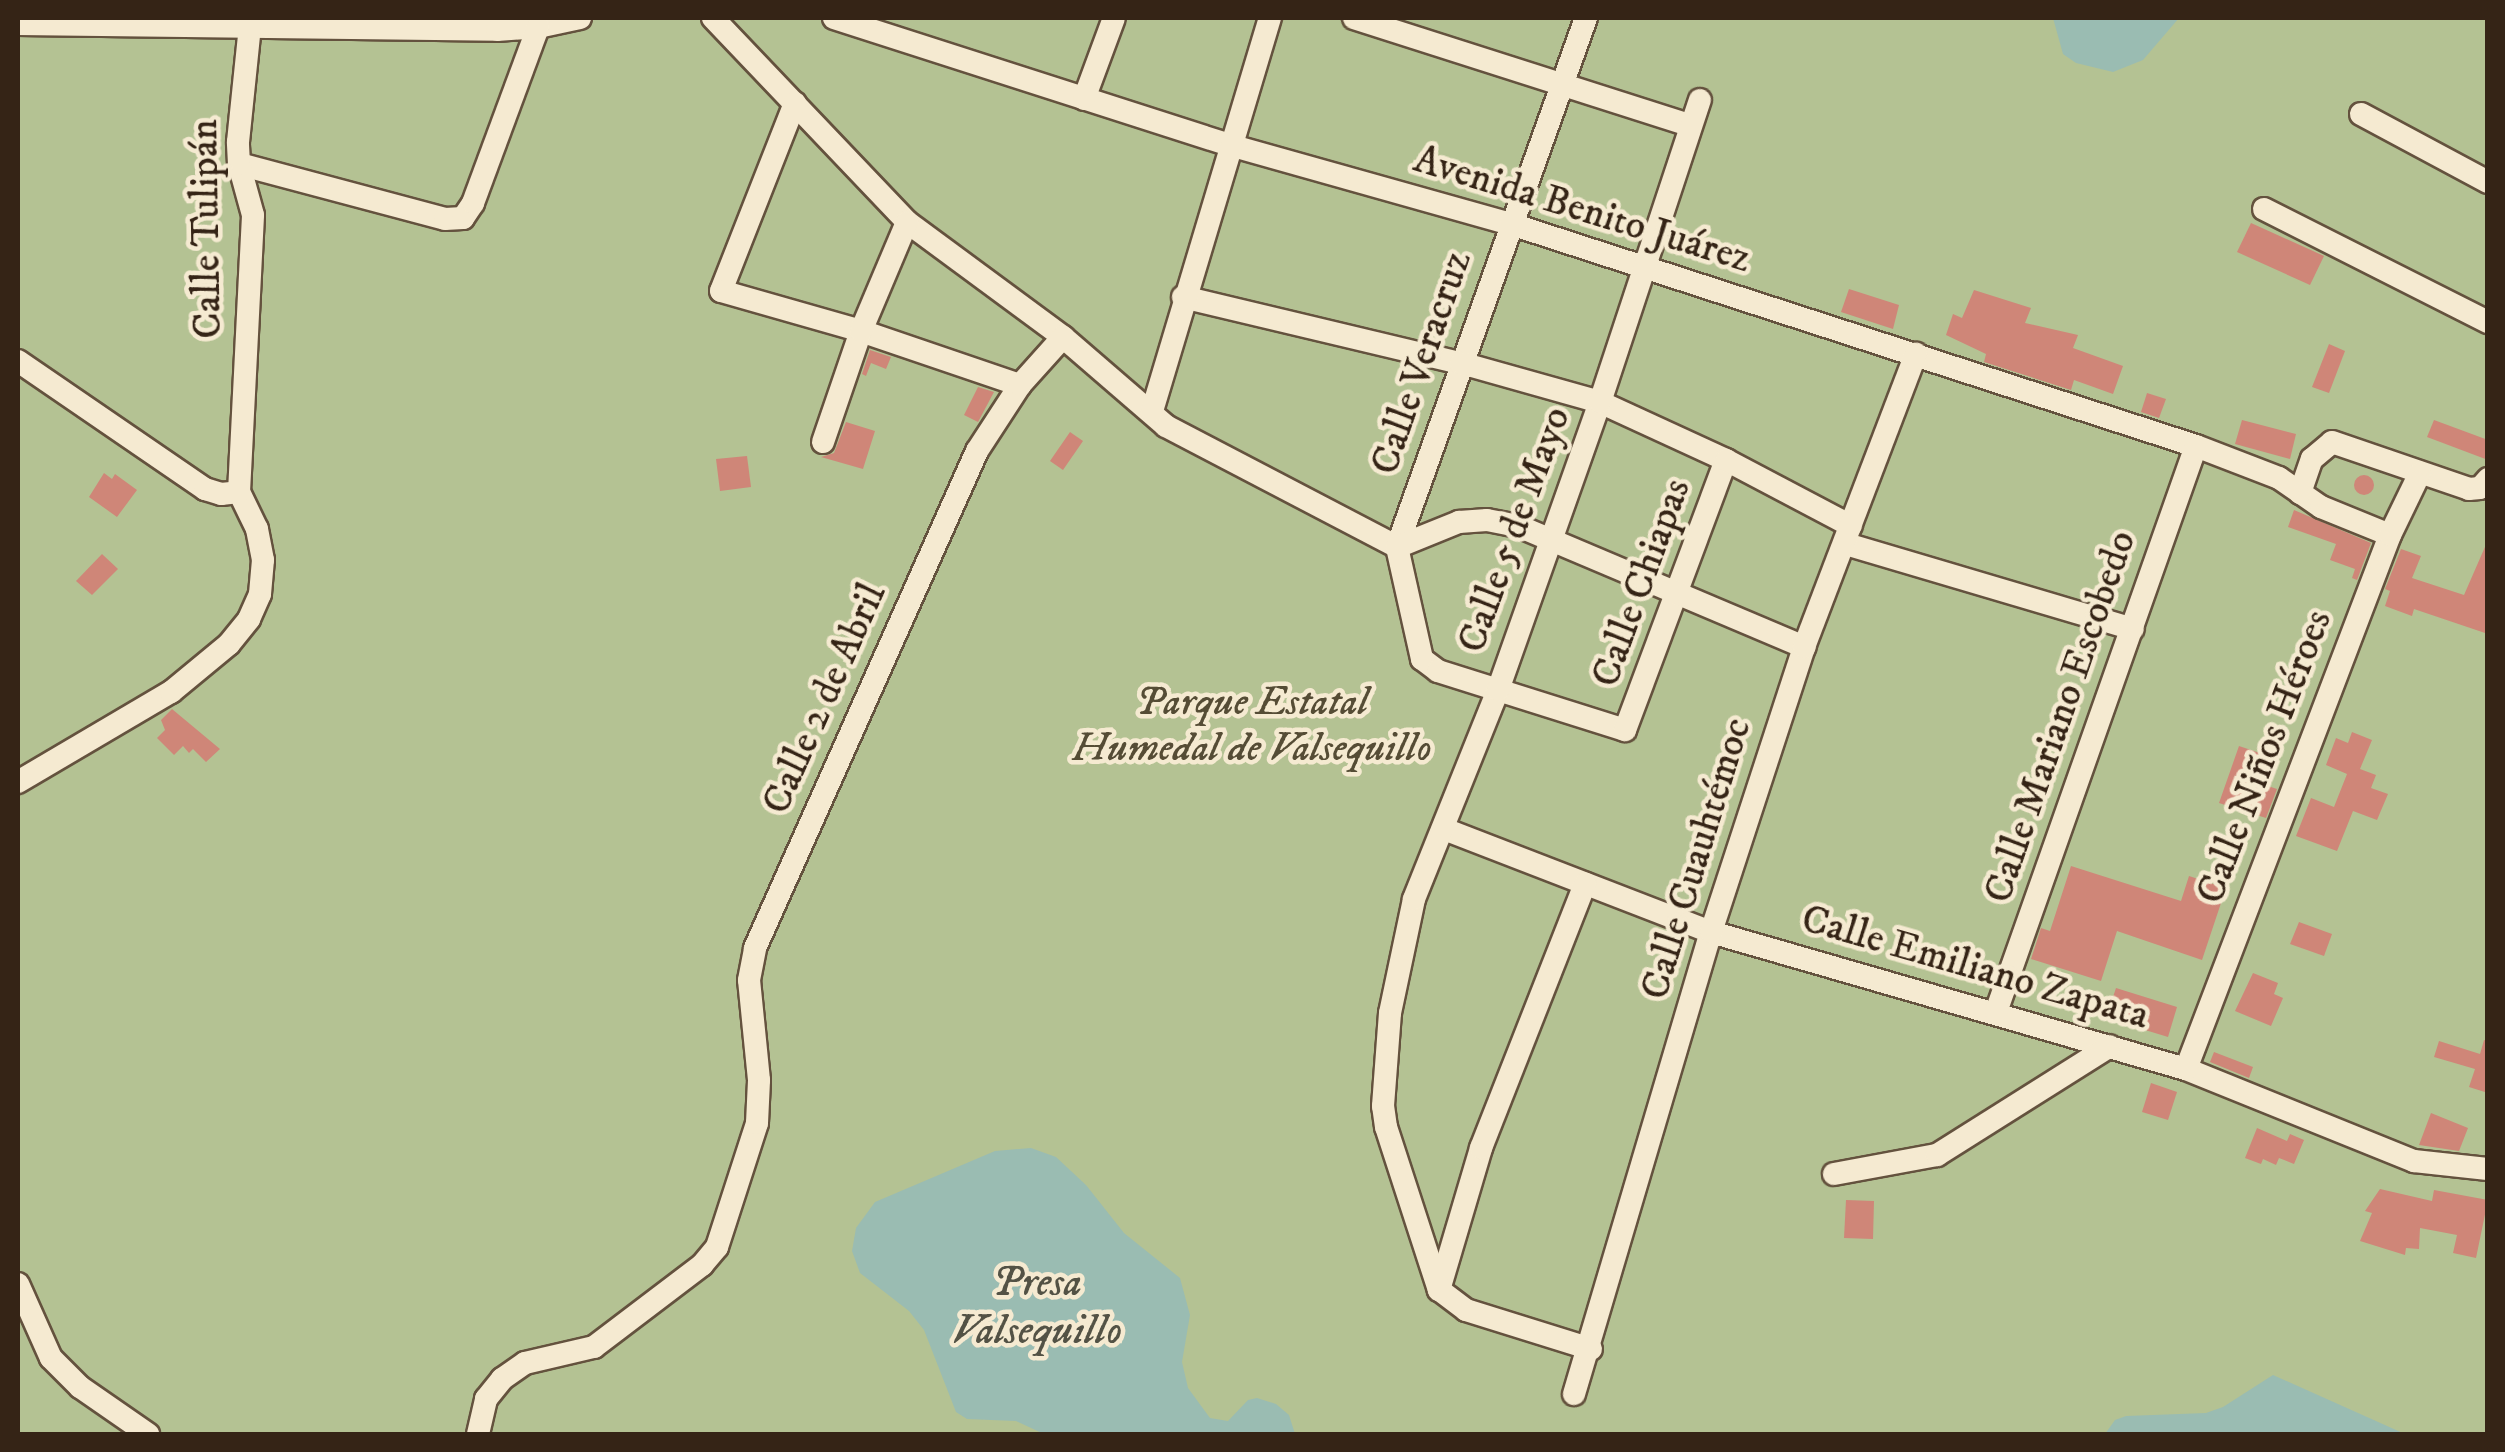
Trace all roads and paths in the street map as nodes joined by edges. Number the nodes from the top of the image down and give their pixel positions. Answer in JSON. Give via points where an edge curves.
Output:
{"nodes":[{"id":1,"x":580,"y":18,"type":"edge"},
{"id":2,"x":713,"y":18,"type":"edge"},
{"id":3,"x":834,"y":18,"type":"edge"},
{"id":4,"x":1114,"y":18,"type":"edge"},
{"id":5,"x":1270,"y":18,"type":"edge"},
{"id":6,"x":1354,"y":18,"type":"edge"},
{"id":7,"x":1586,"y":18,"type":"edge"},
{"id":8,"x":129,"y":20,"type":"edge"},
{"id":9,"x":18,"y":24,"type":"edge"},
{"id":10,"x":250,"y":25,"type":"junction"},
{"id":11,"x":538,"y":28,"type":"junction"},
{"id":12,"x":897,"y":28,"type":"edge"},
{"id":13,"x":1562,"y":84,"type":"junction"},
{"id":14,"x":1084,"y":99,"type":"junction"},
{"id":15,"x":1700,"y":100,"type":"dead end"},
{"id":16,"x":795,"y":103,"type":"junction"},
{"id":17,"x":2362,"y":114,"type":"dead end"},
{"id":18,"x":1690,"y":124,"type":"junction"},
{"id":19,"x":1233,"y":146,"type":"junction"},
{"id":20,"x":239,"y":164,"type":"junction"},
{"id":21,"x":2488,"y":182,"type":"edge"},
{"id":22,"x":2264,"y":209,"type":"dead end"},
{"id":23,"x":907,"y":222,"type":"junction"},
{"id":24,"x":1511,"y":224,"type":"junction"},
{"id":25,"x":1644,"y":266,"type":"junction"},
{"id":26,"x":1183,"y":297,"type":"junction"},
{"id":27,"x":2488,"y":322,"type":"edge"},
{"id":28,"x":861,"y":331,"type":"junction"},
{"id":29,"x":1062,"y":336,"type":"junction"},
{"id":30,"x":1916,"y":354,"type":"junction"},
{"id":31,"x":18,"y":361,"type":"edge"},
{"id":32,"x":1462,"y":364,"type":"junction"},
{"id":33,"x":1020,"y":386,"type":"junction"},
{"id":34,"x":1600,"y":402,"type":"junction"},
{"id":35,"x":1152,"y":411,"type":"junction"},
{"id":36,"x":823,"y":442,"type":"dead end"},
{"id":37,"x":2196,"y":446,"type":"junction"},
{"id":38,"x":1726,"y":460,"type":"junction"},
{"id":39,"x":2420,"y":474,"type":"junction"},
{"id":40,"x":2484,"y":483,"type":"edge"},
{"id":41,"x":239,"y":492,"type":"junction"},
{"id":42,"x":2300,"y":494,"type":"junction"},
{"id":43,"x":1848,"y":535,"type":"junction"},
{"id":44,"x":2390,"y":536,"type":"junction"},
{"id":45,"x":1550,"y":538,"type":"junction"},
{"id":46,"x":1397,"y":547,"type":"junction"},
{"id":47,"x":1677,"y":594,"type":"junction"},
{"id":48,"x":2133,"y":629,"type":"junction"},
{"id":49,"x":1804,"y":647,"type":"junction"},
{"id":50,"x":1498,"y":690,"type":"junction"},
{"id":51,"x":18,"y":782,"type":"edge"},
{"id":52,"x":1444,"y":829,"type":"junction"},
{"id":53,"x":1584,"y":884,"type":"junction"},
{"id":54,"x":1712,"y":932,"type":"junction"},
{"id":55,"x":1996,"y":1012,"type":"junction"},
{"id":56,"x":2110,"y":1046,"type":"junction"},
{"id":57,"x":2186,"y":1069,"type":"junction"},
{"id":58,"x":2488,"y":1170,"type":"edge"},
{"id":59,"x":1834,"y":1174,"type":"dead end"},
{"id":60,"x":18,"y":1284,"type":"edge"},
{"id":61,"x":1439,"y":1290,"type":"junction"},
{"id":62,"x":1591,"y":1349,"type":"junction"},
{"id":63,"x":1574,"y":1394,"type":"dead end"},
{"id":64,"x":148,"y":1434,"type":"edge"},
{"id":65,"x":478,"y":1434,"type":"edge"}],
"edges":[{"from":1,"to":11,"type":"street"},
{"from":2,"to":16,"type":"street"},
{"from":3,"to":12,"type":"street","name":"Avenida Benito Juárez"},
{"from":4,"to":14,"type":"street"},
{"from":5,"to":19,"type":"street"},
{"from":6,"to":13,"type":"street"},
{"from":7,"to":13,"type":"street","name":"Calle Veracruz"},
{"from":8,"to":9,"type":"street"},
{"from":8,"to":10,"type":"street"},
{"from":10,"to":11,"type":"street"},
{"from":10,"to":20,"type":"street","name":"Calle Tulipán"},
{"from":11,"to":20,"type":"street","via":[[462,218]]},
{"from":12,"to":14,"type":"street","name":"Avenida Benito Juárez"},
{"from":13,"to":18,"type":"street"},
{"from":13,"to":24,"type":"street","name":"Calle Veracruz"},
{"from":14,"to":19,"type":"street","name":"Avenida Benito Juárez"},
{"from":15,"to":18,"type":"street","name":"Calle 5 de Mayo"},
{"from":16,"to":23,"type":"street"},
{"from":16,"to":28,"type":"street","via":[[721,291]]},
{"from":17,"to":21,"type":"street"},
{"from":18,"to":25,"type":"street","name":"Calle 5 de Mayo"},
{"from":19,"to":24,"type":"street","name":"Avenida Benito Juárez"},
{"from":19,"to":26,"type":"street"},
{"from":20,"to":41,"type":"street","name":"Calle Tulipán","via":[[253,215]]},
{"from":22,"to":27,"type":"street"},
{"from":23,"to":28,"type":"street"},
{"from":23,"to":29,"type":"street"},
{"from":24,"to":25,"type":"street","name":"Avenida Benito Juárez"},
{"from":24,"to":32,"type":"street","name":"Calle Veracruz"},
{"from":25,"to":30,"type":"street","name":"Avenida Benito Juárez"},
{"from":25,"to":34,"type":"street","name":"Calle 5 de Mayo"},
{"from":26,"to":32,"type":"street"},
{"from":26,"to":35,"type":"street"},
{"from":28,"to":33,"type":"street"},
{"from":28,"to":36,"type":"street"},
{"from":29,"to":33,"type":"street","name":"Calle 2 de Abril"},
{"from":29,"to":35,"type":"street"},
{"from":30,"to":37,"type":"street","name":"Avenida Benito Juárez"},
{"from":30,"to":43,"type":"street","name":"Calle Cuauhtémoc"},
{"from":31,"to":41,"type":"street","via":[[205,489]]},
{"from":32,"to":34,"type":"street"},
{"from":32,"to":46,"type":"street","name":"Calle Veracruz"},
{"from":33,"to":65,"type":"street","name":"Calle 2 de Abril","via":[[977,451],[755,948],[749,980],[757,1123],[718,1247],[594,1347],[525,1363],[502,1378],[486,1399]]},
{"from":34,"to":38,"type":"street"},
{"from":34,"to":45,"type":"street","name":"Calle 5 de Mayo"},
{"from":35,"to":46,"type":"street","via":[[1166,426]]},
{"from":37,"to":42,"type":"street","name":"Avenida Benito Juárez","via":[[2279,478]]},
{"from":37,"to":48,"type":"street","name":"Calle Mariano Escobedo"},
{"from":38,"to":43,"type":"street"},
{"from":38,"to":47,"type":"street","name":"Calle Chiapas"},
{"from":39,"to":40,"type":"street","via":[[2468,489]]},
{"from":39,"to":42,"type":"street","via":[[2332,442],[2312,458]]},
{"from":39,"to":44,"type":"street","name":"Calle Niños Héroes"},
{"from":41,"to":51,"type":"street","via":[[263,560],[249,619],[172,692]]},
{"from":42,"to":44,"type":"street","name":"Avenida Benito Juárez"},
{"from":43,"to":48,"type":"street"},
{"from":43,"to":49,"type":"street","name":"Calle Cuauhtémoc"},
{"from":44,"to":57,"type":"street","name":"Calle Niños Héroes"},
{"from":45,"to":46,"type":"street","via":[[1487,520],[1459,522]]},
{"from":45,"to":47,"type":"street"},
{"from":45,"to":50,"type":"street","name":"Calle 5 de Mayo"},
{"from":46,"to":50,"type":"street","via":[[1422,659],[1438,671]]},
{"from":47,"to":49,"type":"street"},
{"from":47,"to":50,"type":"street","name":"Calle Chiapas","via":[[1624,730]]},
{"from":48,"to":55,"type":"street","name":"Calle Mariano Escobedo"},
{"from":49,"to":54,"type":"street","name":"Calle Cuauhtémoc"},
{"from":50,"to":52,"type":"street","name":"Calle 5 de Mayo"},
{"from":52,"to":53,"type":"street","name":"Calle Emiliano Zapata"},
{"from":52,"to":61,"type":"street","name":"Calle 5 de Mayo","via":[[1414,900],[1396,974],[1383,1106]]},
{"from":53,"to":54,"type":"street","name":"Calle Emiliano Zapata"},
{"from":53,"to":61,"type":"street","via":[[1481,1148]]},
{"from":54,"to":55,"type":"street","name":"Calle Emiliano Zapata"},
{"from":54,"to":62,"type":"street","name":"Calle Cuauhtémoc"},
{"from":55,"to":56,"type":"street","name":"Calle Emiliano Zapata"},
{"from":56,"to":57,"type":"street","name":"Calle Emiliano Zapata"},
{"from":56,"to":59,"type":"street","via":[[1937,1155]]},
{"from":57,"to":58,"type":"street","name":"Calle Emiliano Zapata","via":[[2414,1161]]},
{"from":60,"to":64,"type":"street","via":[[52,1358],[80,1388]]},
{"from":61,"to":62,"type":"street","via":[[1466,1310]]},
{"from":62,"to":63,"type":"street","name":"Calle Cuauhtémoc"}]}
